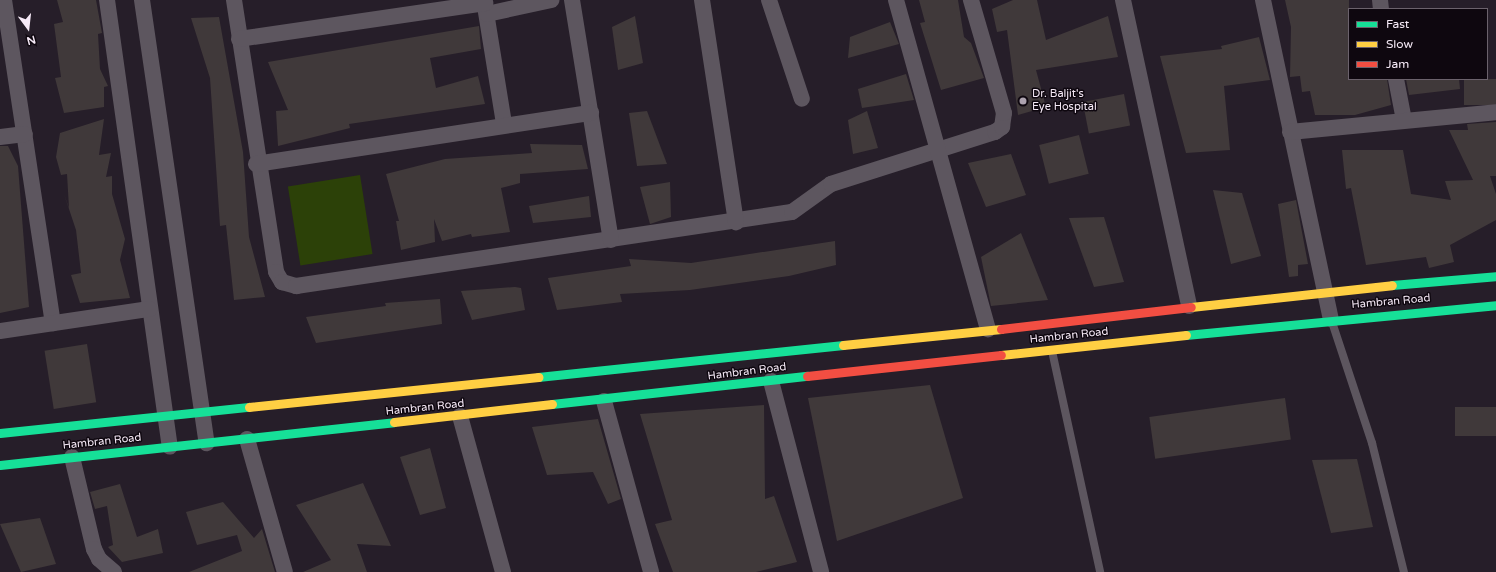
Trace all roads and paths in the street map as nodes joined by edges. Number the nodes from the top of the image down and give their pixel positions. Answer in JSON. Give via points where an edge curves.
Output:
{"nodes":[{"id":1,"x":107,"y":0,"type":"edge"},
{"id":2,"x":142,"y":0,"type":"edge"},
{"id":3,"x":234,"y":0,"type":"edge"},
{"id":4,"x":551,"y":0,"type":"edge"},
{"id":5,"x":572,"y":0,"type":"edge"},
{"id":6,"x":702,"y":0,"type":"edge"},
{"id":7,"x":769,"y":0,"type":"edge"},
{"id":8,"x":896,"y":0,"type":"edge"},
{"id":9,"x":971,"y":0,"type":"edge"},
{"id":10,"x":1123,"y":0,"type":"edge"},
{"id":11,"x":1263,"y":0,"type":"edge"},
{"id":12,"x":485,"y":5,"type":"edge"},
{"id":13,"x":4,"y":7,"type":"edge"},
{"id":14,"x":239,"y":39,"type":"junction"},
{"id":15,"x":1396,"y":80,"type":"edge"},
{"id":16,"x":802,"y":99,"type":"dead end"},
{"id":17,"x":1496,"y":112,"type":"edge"},
{"id":18,"x":591,"y":113,"type":"junction"},
{"id":19,"x":1404,"y":120,"type":"junction"},
{"id":20,"x":504,"y":124,"type":"junction"},
{"id":21,"x":1290,"y":132,"type":"junction"},
{"id":22,"x":25,"y":134,"type":"junction"},
{"id":23,"x":0,"y":138,"type":"edge"},
{"id":24,"x":938,"y":151,"type":"junction"},
{"id":25,"x":256,"y":164,"type":"junction"},
{"id":26,"x":736,"y":222,"type":"junction"},
{"id":27,"x":611,"y":240,"type":"junction"},
{"id":28,"x":1496,"y":276,"type":"edge"},
{"id":29,"x":1325,"y":291,"type":"junction"},
{"id":30,"x":1496,"y":305,"type":"edge"},
{"id":31,"x":1189,"y":306,"type":"junction"},
{"id":32,"x":149,"y":309,"type":"junction"},
{"id":33,"x":1331,"y":319,"type":"junction"},
{"id":34,"x":53,"y":323,"type":"junction"},
{"id":35,"x":1048,"y":324,"type":"junction"},
{"id":36,"x":988,"y":329,"type":"junction"},
{"id":37,"x":0,"y":331,"type":"edge"},
{"id":38,"x":1052,"y":350,"type":"junction"},
{"id":39,"x":771,"y":381,"type":"junction"},
{"id":40,"x":604,"y":401,"type":"junction"},
{"id":41,"x":203,"y":410,"type":"junction"},
{"id":42,"x":165,"y":413,"type":"junction"},
{"id":43,"x":460,"y":416,"type":"junction"},
{"id":44,"x":0,"y":433,"type":"edge"},
{"id":45,"x":248,"y":439,"type":"junction"},
{"id":46,"x":207,"y":443,"type":"junction"},
{"id":47,"x":170,"y":447,"type":"junction"},
{"id":48,"x":72,"y":457,"type":"junction"},
{"id":49,"x":0,"y":465,"type":"edge"},
{"id":50,"x":114,"y":572,"type":"edge"},
{"id":51,"x":285,"y":572,"type":"edge"},
{"id":52,"x":503,"y":572,"type":"edge"},
{"id":53,"x":651,"y":572,"type":"edge"},
{"id":54,"x":821,"y":572,"type":"edge"},
{"id":55,"x":1100,"y":572,"type":"edge"},
{"id":56,"x":1404,"y":572,"type":"edge"}],
"edges":[{"from":1,"to":32,"type":"street"},
{"from":2,"to":41,"type":"street"},
{"from":3,"to":14,"type":"street"},
{"from":4,"to":12,"type":"street"},
{"from":5,"to":18,"type":"street"},
{"from":6,"to":26,"type":"street"},
{"from":7,"to":16,"type":"street"},
{"from":8,"to":24,"type":"street"},
{"from":9,"to":24,"type":"street","via":[[1005,120],[995,132]]},
{"from":10,"to":31,"type":"street"},
{"from":11,"to":21,"type":"street"},
{"from":12,"to":14,"type":"street"},
{"from":12,"to":20,"type":"street"},
{"from":13,"to":22,"type":"street"},
{"from":14,"to":25,"type":"street"},
{"from":15,"to":19,"type":"street"},
{"from":17,"to":19,"type":"street"},
{"from":18,"to":20,"type":"street"},
{"from":18,"to":27,"type":"street"},
{"from":19,"to":21,"type":"street"},
{"from":20,"to":25,"type":"street"},
{"from":21,"to":29,"type":"street"},
{"from":22,"to":23,"type":"street"},
{"from":22,"to":34,"type":"street"},
{"from":24,"to":26,"type":"street","via":[[831,184],[792,212]]},
{"from":24,"to":36,"type":"street"},
{"from":25,"to":27,"type":"street","via":[[276,272],[282,282],[291,285]]},
{"from":26,"to":27,"type":"street"},
{"from":28,"to":29,"type":"main road","name":"Hambran Road"},
{"from":29,"to":31,"type":"main road","name":"Hambran Road"},
{"from":29,"to":33,"type":"street"},
{"from":30,"to":33,"type":"main road","name":"Hambran Road"},
{"from":31,"to":35,"type":"main road","name":"Hambran Road"},
{"from":32,"to":34,"type":"street"},
{"from":32,"to":42,"type":"street"},
{"from":33,"to":38,"type":"main road","name":"Hambran Road"},
{"from":33,"to":56,"type":"lane","via":[[1372,443]]},
{"from":34,"to":37,"type":"street"},
{"from":35,"to":36,"type":"main road","name":"Hambran Road"},
{"from":35,"to":38,"type":"street"},
{"from":36,"to":41,"type":"main road","name":"Hambran Road"},
{"from":38,"to":39,"type":"main road","name":"Hambran Road"},
{"from":38,"to":55,"type":"lane"},
{"from":39,"to":40,"type":"main road","name":"Hambran Road"},
{"from":39,"to":54,"type":"street"},
{"from":40,"to":43,"type":"main road","name":"Hambran Road"},
{"from":40,"to":53,"type":"street"},
{"from":41,"to":42,"type":"main road","name":"Hambran Road"},
{"from":41,"to":46,"type":"street"},
{"from":42,"to":44,"type":"main road","name":"Hambran Road"},
{"from":42,"to":47,"type":"street"},
{"from":43,"to":45,"type":"main road","name":"Hambran Road"},
{"from":43,"to":52,"type":"street"},
{"from":45,"to":46,"type":"main road","name":"Hambran Road"},
{"from":45,"to":51,"type":"street"},
{"from":46,"to":47,"type":"main road","name":"Hambran Road"},
{"from":47,"to":48,"type":"main road","name":"Hambran Road"},
{"from":48,"to":49,"type":"main road","name":"Hambran Road"},
{"from":48,"to":50,"type":"street","via":[[94,549],[99,559]]}]}
